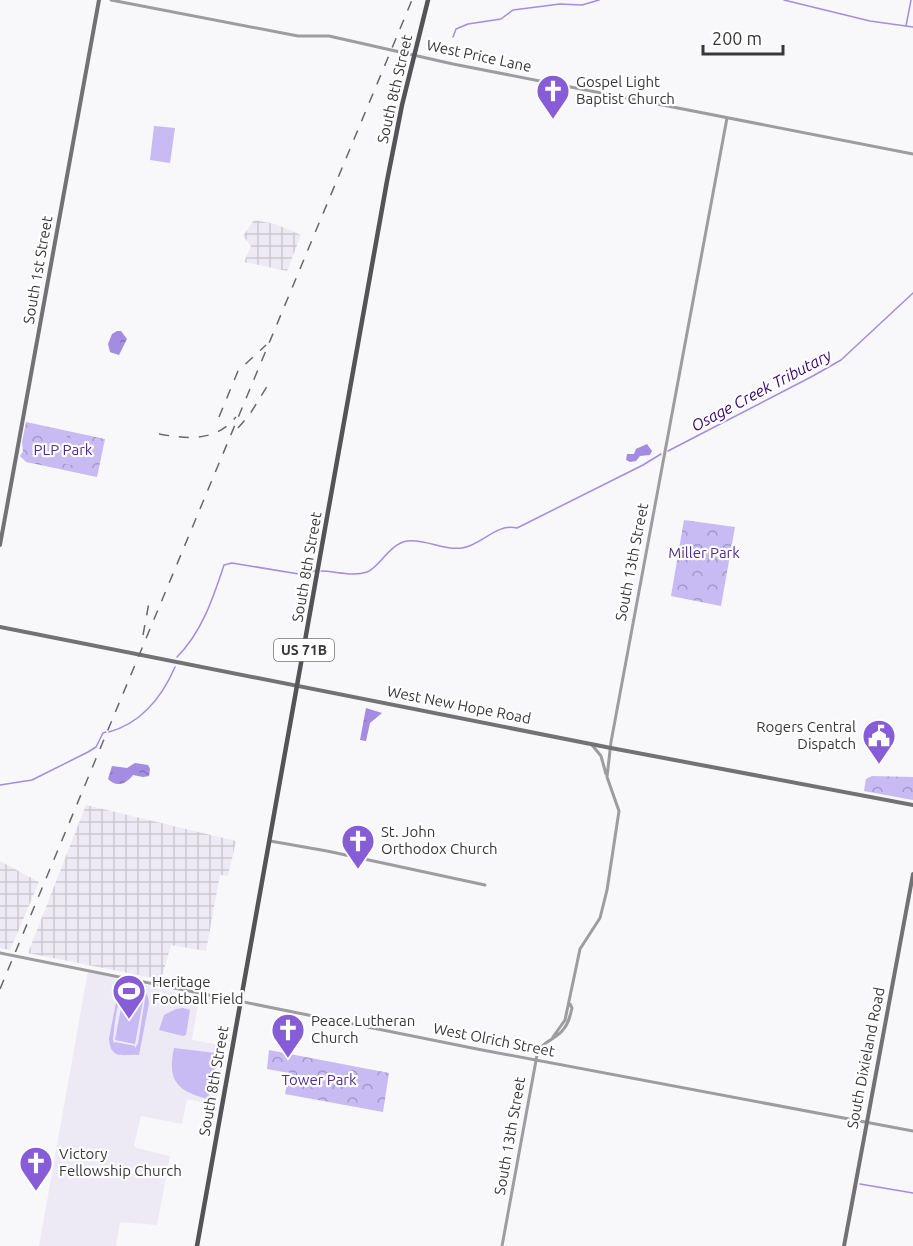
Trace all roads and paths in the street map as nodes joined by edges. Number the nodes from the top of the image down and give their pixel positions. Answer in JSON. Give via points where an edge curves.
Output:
{"nodes":[{"id":1,"x":99,"y":0,"type":"edge"},
{"id":2,"x":111,"y":0,"type":"edge"},
{"id":3,"x":428,"y":0,"type":"edge"},
{"id":4,"x":414,"y":55,"type":"junction"},
{"id":5,"x":727,"y":118,"type":"junction"},
{"id":6,"x":913,"y":154,"type":"edge"},
{"id":7,"x":0,"y":545,"type":"edge"},
{"id":8,"x":0,"y":627,"type":"edge"},
{"id":9,"x":298,"y":685,"type":"junction"},
{"id":10,"x":591,"y":744,"type":"junction"},
{"id":11,"x":611,"y":748,"type":"junction"},
{"id":12,"x":607,"y":777,"type":"junction"},
{"id":13,"x":913,"y":805,"type":"edge"},
{"id":14,"x":270,"y":841,"type":"junction"},
{"id":15,"x":913,"y":874,"type":"edge"},
{"id":16,"x":485,"y":885,"type":"dead end"},
{"id":17,"x":0,"y":953,"type":"edge"},
{"id":18,"x":241,"y":1002,"type":"junction"},
{"id":19,"x":536,"y":1060,"type":"junction"},
{"id":20,"x":866,"y":1123,"type":"junction"},
{"id":21,"x":913,"y":1131,"type":"edge"},
{"id":22,"x":197,"y":1246,"type":"edge"},
{"id":23,"x":502,"y":1246,"type":"edge"},
{"id":24,"x":844,"y":1246,"type":"edge"}],
"edges":[{"from":1,"to":7,"type":"main road","name":"South 1st Street"},
{"from":2,"to":4,"type":"street","name":"West Price Lane","via":[[298,36],[329,36]]},
{"from":3,"to":4,"type":"main road","name":"South 8th Street","number":"US 71B"},
{"from":4,"to":5,"type":"street","name":"West Price Lane"},
{"from":4,"to":9,"type":"main road","name":"South 8th Street","number":"US 71B","via":[[387,181]]},
{"from":5,"to":6,"type":"street","name":"West Price Lane"},
{"from":5,"to":11,"type":"street","name":"South 13th Street"},
{"from":8,"to":9,"type":"main road","name":"West New Hope Road"},
{"from":9,"to":10,"type":"main road","name":"West New Hope Road"},
{"from":9,"to":14,"type":"main road","name":"South 8th Street","number":"US 71B"},
{"from":10,"to":11,"type":"main road","name":"West New Hope Road"},
{"from":10,"to":12,"type":"street","via":[[601,756]]},
{"from":11,"to":12,"type":"street","name":"South 13th Street"},
{"from":11,"to":13,"type":"main road","name":"West New Hope Road"},
{"from":12,"to":19,"type":"street","name":"South 13th Street","via":[[619,811],[600,918],[580,949],[569,1020],[564,1030],[542,1045]]},
{"from":14,"to":16,"type":"street"},
{"from":14,"to":18,"type":"main road","name":"South 8th Street","number":"US 71B"},
{"from":15,"to":20,"type":"main road","name":"South Dixieland Road"},
{"from":17,"to":18,"type":"street","name":"West Olrich Street"},
{"from":18,"to":19,"type":"street","name":"West Olrich Street"},
{"from":18,"to":22,"type":"main road","name":"South 8th Street","number":"US 71B"},
{"from":19,"to":20,"type":"street","name":"West Olrich Street"},
{"from":19,"to":23,"type":"street","name":"South 13th Street"},
{"from":20,"to":21,"type":"street","name":"West Olrich Street"},
{"from":20,"to":24,"type":"main road","name":"South Dixieland Road"}]}
